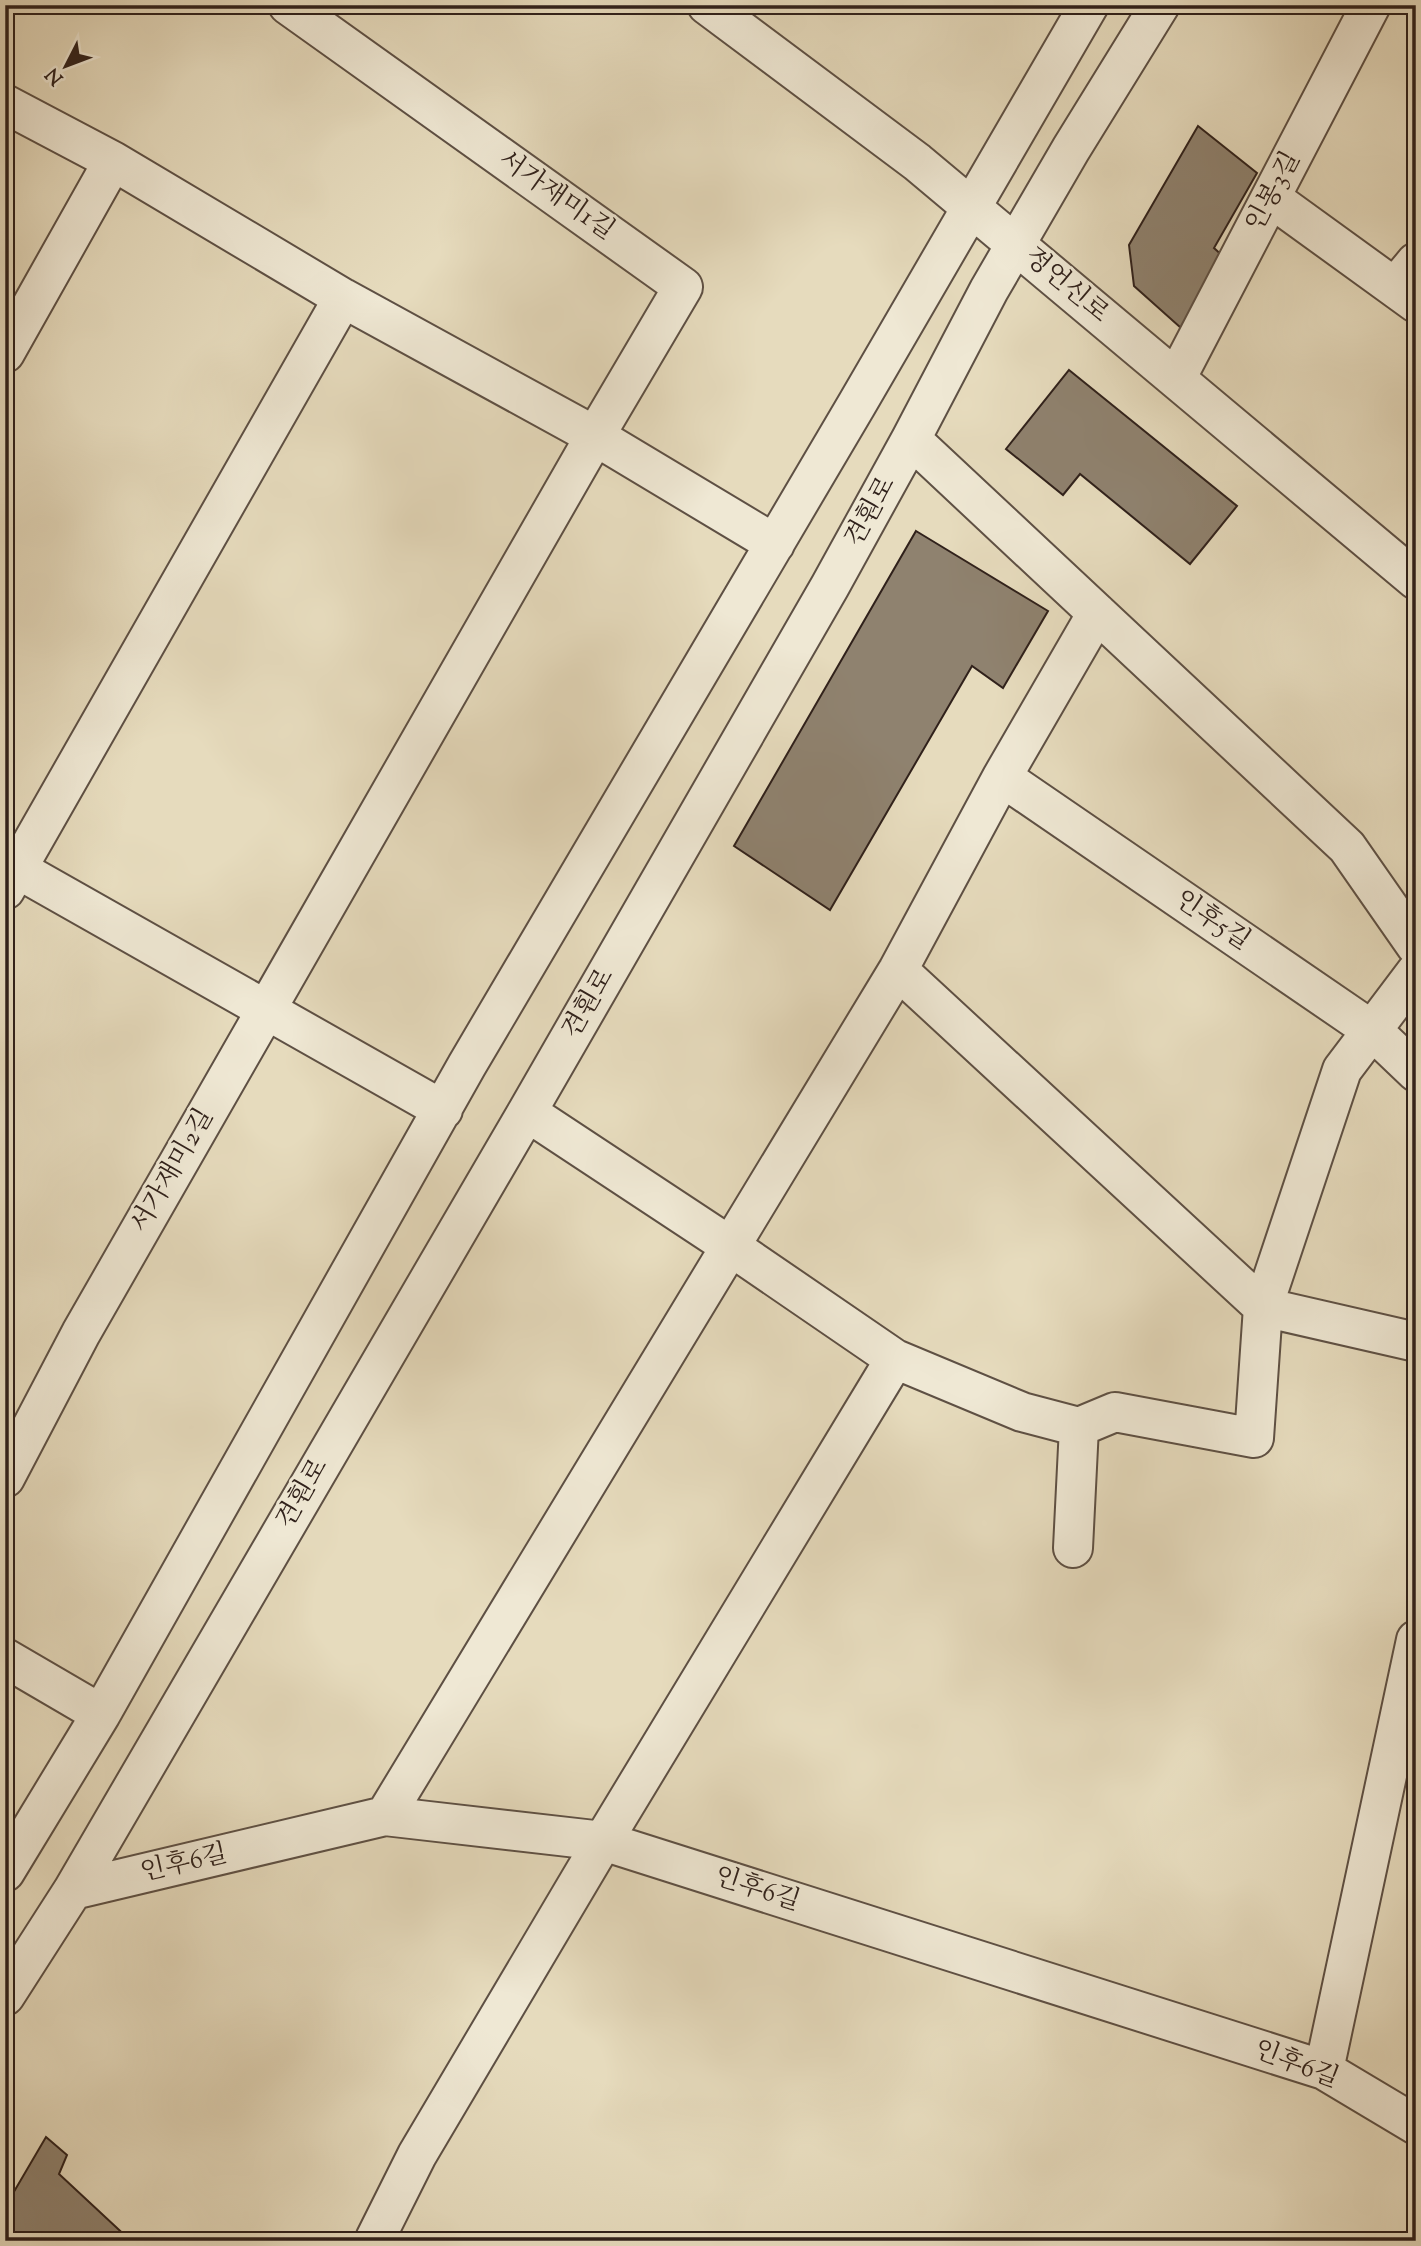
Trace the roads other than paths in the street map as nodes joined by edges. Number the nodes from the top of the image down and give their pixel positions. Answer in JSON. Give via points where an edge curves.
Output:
{"nodes":[{"id":1,"x":288,"y":5,"type":"edge"},
{"id":2,"x":707,"y":5,"type":"edge"},
{"id":3,"x":1089,"y":5,"type":"edge"},
{"id":4,"x":1160,"y":5,"type":"edge"},
{"id":5,"x":1371,"y":5,"type":"edge"},
{"id":6,"x":8,"y":112,"type":"edge"},
{"id":7,"x":113,"y":161,"type":"junction"},
{"id":8,"x":1271,"y":198,"type":"junction"},
{"id":9,"x":971,"y":207,"type":"junction"},
{"id":10,"x":1016,"y":244,"type":"junction"},
{"id":11,"x":1409,"y":284,"type":"edge"},
{"id":12,"x":343,"y":298,"type":"junction"},
{"id":13,"x":5,"y":352,"type":"edge"},
{"id":14,"x":1177,"y":377,"type":"junction"},
{"id":15,"x":595,"y":436,"type":"junction"},
{"id":16,"x":912,"y":439,"type":"junction"},
{"id":17,"x":775,"y":544,"type":"junction"},
{"id":18,"x":1416,"y":580,"type":"edge"},
{"id":19,"x":1097,"y":612,"type":"junction"},
{"id":20,"x":445,"y":698,"type":"joint"},
{"id":21,"x":1002,"y":777,"type":"junction"},
{"id":22,"x":9,"y":874,"type":"edge"},
{"id":23,"x":1416,"y":946,"type":"edge"},
{"id":24,"x":898,"y":970,"type":"junction"},
{"id":25,"x":1416,"y":972,"type":"edge"},
{"id":26,"x":266,"y":1009,"type":"junction"},
{"id":27,"x":1373,"y":1031,"type":"junction"},
{"id":28,"x":1416,"y":1072,"type":"edge"},
{"id":29,"x":443,"y":1110,"type":"junction"},
{"id":30,"x":527,"y":1112,"type":"junction"},
{"id":31,"x":730,"y":1245,"type":"junction"},
{"id":32,"x":1263,"y":1307,"type":"junction"},
{"id":33,"x":1416,"y":1342,"type":"edge"},
{"id":34,"x":895,"y":1359,"type":"junction"},
{"id":35,"x":1079,"y":1427,"type":"junction"},
{"id":36,"x":5,"y":1478,"type":"edge"},
{"id":37,"x":1073,"y":1548,"type":"dead end"},
{"id":38,"x":1416,"y":1640,"type":"edge"},
{"id":39,"x":5,"y":1658,"type":"edge"},
{"id":40,"x":102,"y":1714,"type":"junction"},
{"id":41,"x":385,"y":1816,"type":"junction"},
{"id":42,"x":603,"y":1841,"type":"junction"},
{"id":43,"x":5,"y":1872,"type":"edge"},
{"id":44,"x":73,"y":1890,"type":"junction"},
{"id":45,"x":5,"y":1996,"type":"edge"},
{"id":46,"x":1324,"y":2070,"type":"junction"},
{"id":47,"x":1416,"y":2125,"type":"edge"},
{"id":48,"x":377,"y":2241,"type":"edge"}],
"edges":[{"from":1,"to":15,"type":"street","name":"서가재미1길","via":[[683,287]]},
{"from":2,"to":9,"type":"street","name":"정언신로"},
{"from":3,"to":9,"type":"street"},
{"from":4,"to":10,"type":"street","name":"견훤로"},
{"from":5,"to":8,"type":"street","name":"인봉3길"},
{"from":6,"to":7,"type":"street"},
{"from":7,"to":12,"type":"street"},
{"from":7,"to":13,"type":"street"},
{"from":8,"to":11,"type":"street"},
{"from":8,"to":14,"type":"street","name":"인봉3길"},
{"from":9,"to":10,"type":"street","name":"정언신로"},
{"from":9,"to":17,"type":"street"},
{"from":10,"to":14,"type":"street","name":"정언신로"},
{"from":10,"to":16,"type":"street","name":"견훤로"},
{"from":12,"to":15,"type":"street"},
{"from":12,"to":22,"type":"street"},
{"from":14,"to":18,"type":"street","name":"정언신로"},
{"from":15,"to":17,"type":"street"},
{"from":15,"to":20,"type":"street","name":"서가재미1길"},
{"from":16,"to":19,"type":"street"},
{"from":16,"to":30,"type":"street","name":"견훤로"},
{"from":17,"to":29,"type":"street"},
{"from":19,"to":21,"type":"street"},
{"from":19,"to":23,"type":"street","via":[[1346,847]]},
{"from":20,"to":26,"type":"street","name":"서가재미2길"},
{"from":21,"to":24,"type":"street"},
{"from":21,"to":27,"type":"street","name":"인후5길"},
{"from":22,"to":26,"type":"street"},
{"from":24,"to":31,"type":"street"},
{"from":24,"to":32,"type":"street"},
{"from":25,"to":27,"type":"street"},
{"from":26,"to":29,"type":"street"},
{"from":26,"to":36,"type":"street","name":"서가재미2길","via":[[80,1333]]},
{"from":27,"to":28,"type":"street","name":"인후5길"},
{"from":27,"to":32,"type":"street","via":[[1342,1070]]},
{"from":29,"to":40,"type":"street"},
{"from":30,"to":31,"type":"street"},
{"from":30,"to":44,"type":"street","name":"견훤로"},
{"from":31,"to":34,"type":"street"},
{"from":31,"to":41,"type":"street"},
{"from":32,"to":33,"type":"street"},
{"from":32,"to":35,"type":"street","via":[[1254,1438],[1115,1412]]},
{"from":34,"to":35,"type":"street","via":[[1021,1412]]},
{"from":34,"to":42,"type":"street"},
{"from":35,"to":37,"type":"street"},
{"from":38,"to":46,"type":"street"},
{"from":39,"to":40,"type":"street"},
{"from":40,"to":43,"type":"street"},
{"from":41,"to":42,"type":"street","name":"인후6길"},
{"from":41,"to":44,"type":"street","name":"인후6길"},
{"from":42,"to":46,"type":"street","name":"인후6길"},
{"from":42,"to":48,"type":"street","via":[[417,2155]]},
{"from":44,"to":45,"type":"street","name":"견훤로"},
{"from":46,"to":47,"type":"street","name":"인후6길"}]}
